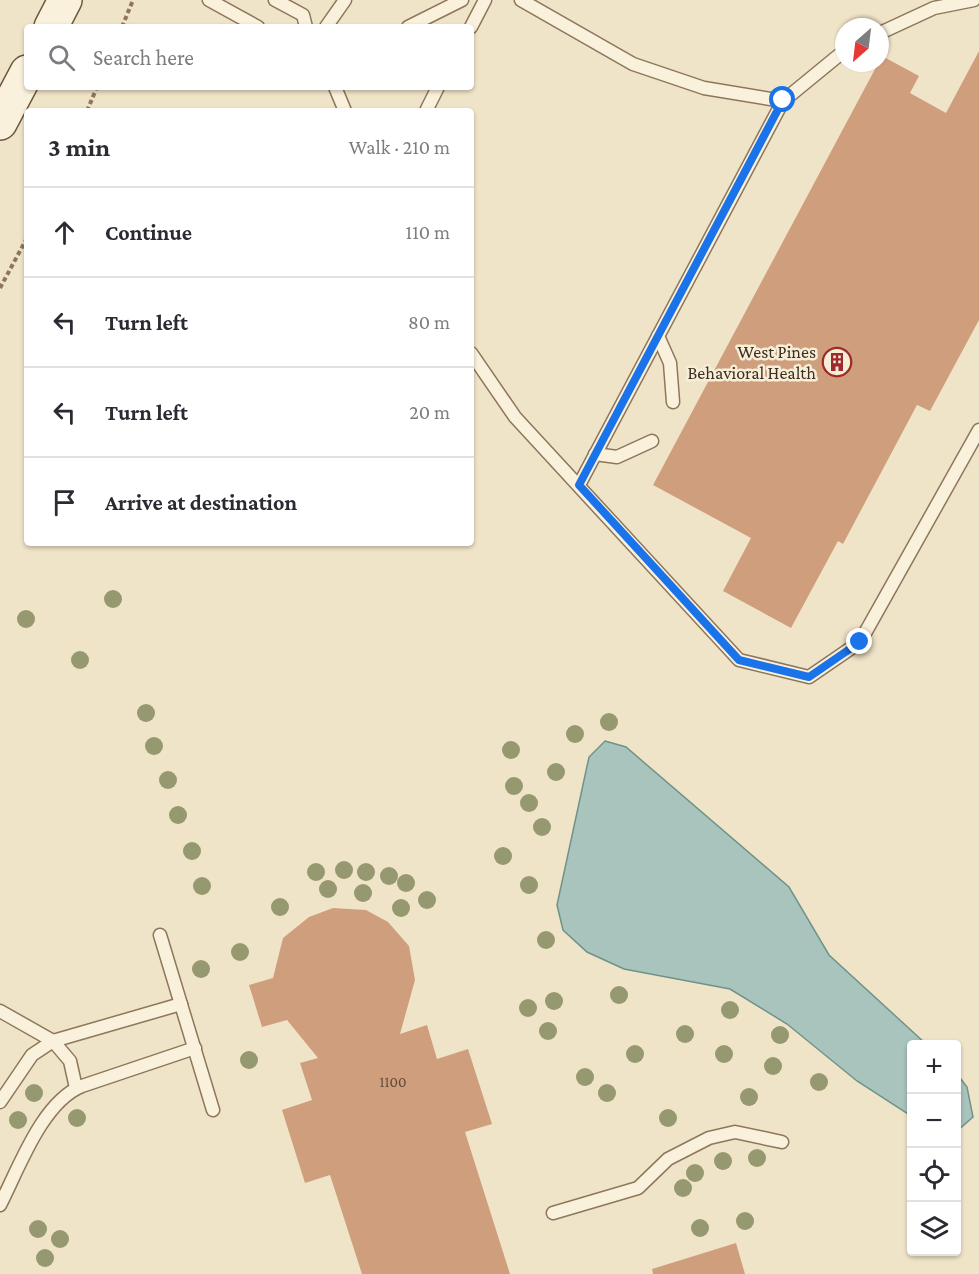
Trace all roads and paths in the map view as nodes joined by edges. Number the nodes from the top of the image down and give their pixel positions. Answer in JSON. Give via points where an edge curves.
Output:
{"nodes":[{"id":1,"x":65,"y":0,"type":"edge"},
{"id":2,"x":133,"y":0,"type":"edge"},
{"id":3,"x":209,"y":0,"type":"edge"},
{"id":4,"x":275,"y":0,"type":"edge"},
{"id":5,"x":345,"y":0,"type":"edge"},
{"id":6,"x":462,"y":0,"type":"edge"},
{"id":7,"x":485,"y":0,"type":"edge"},
{"id":8,"x":521,"y":0,"type":"edge"},
{"id":9,"x":974,"y":0,"type":"edge"},
{"id":10,"x":53,"y":24,"type":"edge"},
{"id":11,"x":123,"y":24,"type":"edge"},
{"id":12,"x":253,"y":24,"type":"edge"},
{"id":13,"x":305,"y":24,"type":"edge"},
{"id":14,"x":328,"y":24,"type":"edge"},
{"id":15,"x":414,"y":24,"type":"edge"},
{"id":16,"x":473,"y":24,"type":"edge"},
{"id":17,"x":889,"y":29,"type":"edge"},
{"id":18,"x":835,"y":58,"type":"edge"},
{"id":19,"x":24,"y":78,"type":"edge"},
{"id":20,"x":96,"y":90,"type":"edge"},
{"id":21,"x":336,"y":90,"type":"edge"},
{"id":22,"x":436,"y":90,"type":"edge"},
{"id":23,"x":783,"y":100,"type":"junction"},
{"id":24,"x":88,"y":108,"type":"edge"},
{"id":25,"x":344,"y":108,"type":"edge"},
{"id":26,"x":428,"y":108,"type":"edge"},
{"id":27,"x":0,"y":123,"type":"edge"},
{"id":28,"x":24,"y":244,"type":"edge"},
{"id":29,"x":0,"y":288,"type":"edge"},
{"id":30,"x":658,"y":336,"type":"junction"},
{"id":31,"x":474,"y":357,"type":"edge"},
{"id":32,"x":673,"y":402,"type":"dead end"},
{"id":33,"x":979,"y":430,"type":"edge"},
{"id":34,"x":652,"y":441,"type":"dead end"},
{"id":35,"x":595,"y":454,"type":"junction"},
{"id":36,"x":579,"y":485,"type":"junction"},
{"id":37,"x":160,"y":935,"type":"dead end"},
{"id":38,"x":181,"y":1004,"type":"junction"},
{"id":39,"x":0,"y":1011,"type":"edge"},
{"id":40,"x":52,"y":1041,"type":"junction"},
{"id":41,"x":195,"y":1048,"type":"junction"},
{"id":42,"x":76,"y":1089,"type":"junction"},
{"id":43,"x":0,"y":1102,"type":"edge"},
{"id":44,"x":213,"y":1110,"type":"dead end"},
{"id":45,"x":782,"y":1142,"type":"dead end"},
{"id":46,"x":0,"y":1205,"type":"edge"},
{"id":47,"x":553,"y":1213,"type":"dead end"}],
"edges":[{"from":1,"to":10,"type":"main road"},
{"from":2,"to":11,"type":"path"},
{"from":3,"to":12,"type":"lane"},
{"from":4,"to":13,"type":"lane","via":[[303,15]]},
{"from":5,"to":14,"type":"lane"},
{"from":6,"to":15,"type":"lane"},
{"from":7,"to":16,"type":"lane"},
{"from":8,"to":23,"type":"lane","via":[[633,64],[704,88]]},
{"from":9,"to":17,"type":"lane","via":[[934,8]]},
{"from":18,"to":23,"type":"lane"},
{"from":19,"to":27,"type":"main road"},
{"from":20,"to":24,"type":"path"},
{"from":21,"to":25,"type":"lane"},
{"from":22,"to":26,"type":"lane"},
{"from":23,"to":30,"type":"lane"},
{"from":28,"to":29,"type":"path"},
{"from":30,"to":32,"type":"lane","via":[[670,363]]},
{"from":30,"to":35,"type":"lane"},
{"from":31,"to":36,"type":"lane","via":[[515,417]]},
{"from":33,"to":36,"type":"lane","via":[[860,642],[809,677],[739,660]]},
{"from":34,"to":35,"type":"lane","via":[[616,457]]},
{"from":35,"to":36,"type":"lane"},
{"from":37,"to":38,"type":"lane"},
{"from":38,"to":40,"type":"lane"},
{"from":38,"to":41,"type":"lane"},
{"from":39,"to":40,"type":"lane"},
{"from":40,"to":42,"type":"lane","via":[[70,1060]]},
{"from":40,"to":43,"type":"lane","via":[[32,1055]]},
{"from":41,"to":42,"type":"lane"},
{"from":41,"to":44,"type":"lane"},
{"from":42,"to":46,"type":"lane","via":[[53,1108],[41,1125]]},
{"from":45,"to":47,"type":"lane","via":[[735,1132],[709,1138],[668,1159],[638,1188]]}]}
